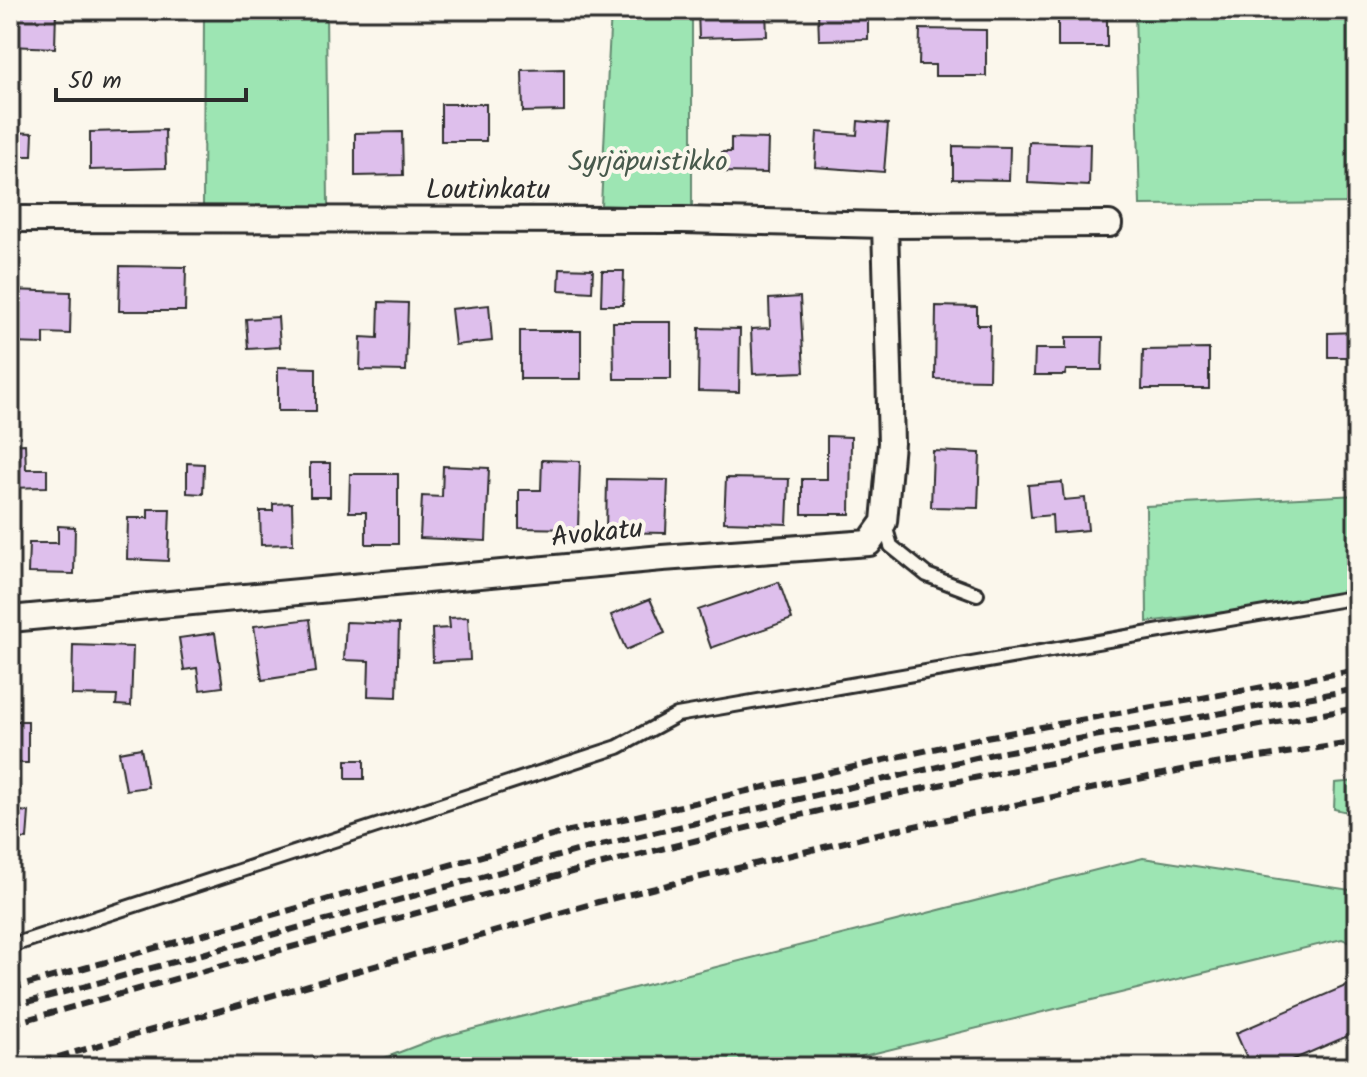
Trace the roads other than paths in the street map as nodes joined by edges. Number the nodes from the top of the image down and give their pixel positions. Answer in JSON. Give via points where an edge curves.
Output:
{"nodes":[{"id":1,"x":10,"y":219,"type":"edge"},
{"id":2,"x":1109,"y":224,"type":"dead end"},
{"id":3,"x":885,"y":225,"type":"junction"},
{"id":4,"x":884,"y":522,"type":"junction"},
{"id":5,"x":977,"y":594,"type":"dead end"},
{"id":6,"x":1357,"y":597,"type":"edge"},
{"id":7,"x":10,"y":619,"type":"edge"},
{"id":8,"x":10,"y":946,"type":"edge"}],
"edges":[{"from":1,"to":3,"type":"street","name":"Loutinkatu"},
{"from":2,"to":3,"type":"street","name":"Loutinkatu"},
{"from":3,"to":4,"type":"street","via":[[891,443]]},
{"from":4,"to":5,"type":"lane","via":[[891,546],[927,575]]},
{"from":4,"to":7,"type":"street","name":"Avokatu","via":[[869,543]]},
{"from":6,"to":8,"type":"lane","via":[[677,715],[618,747]]}]}
